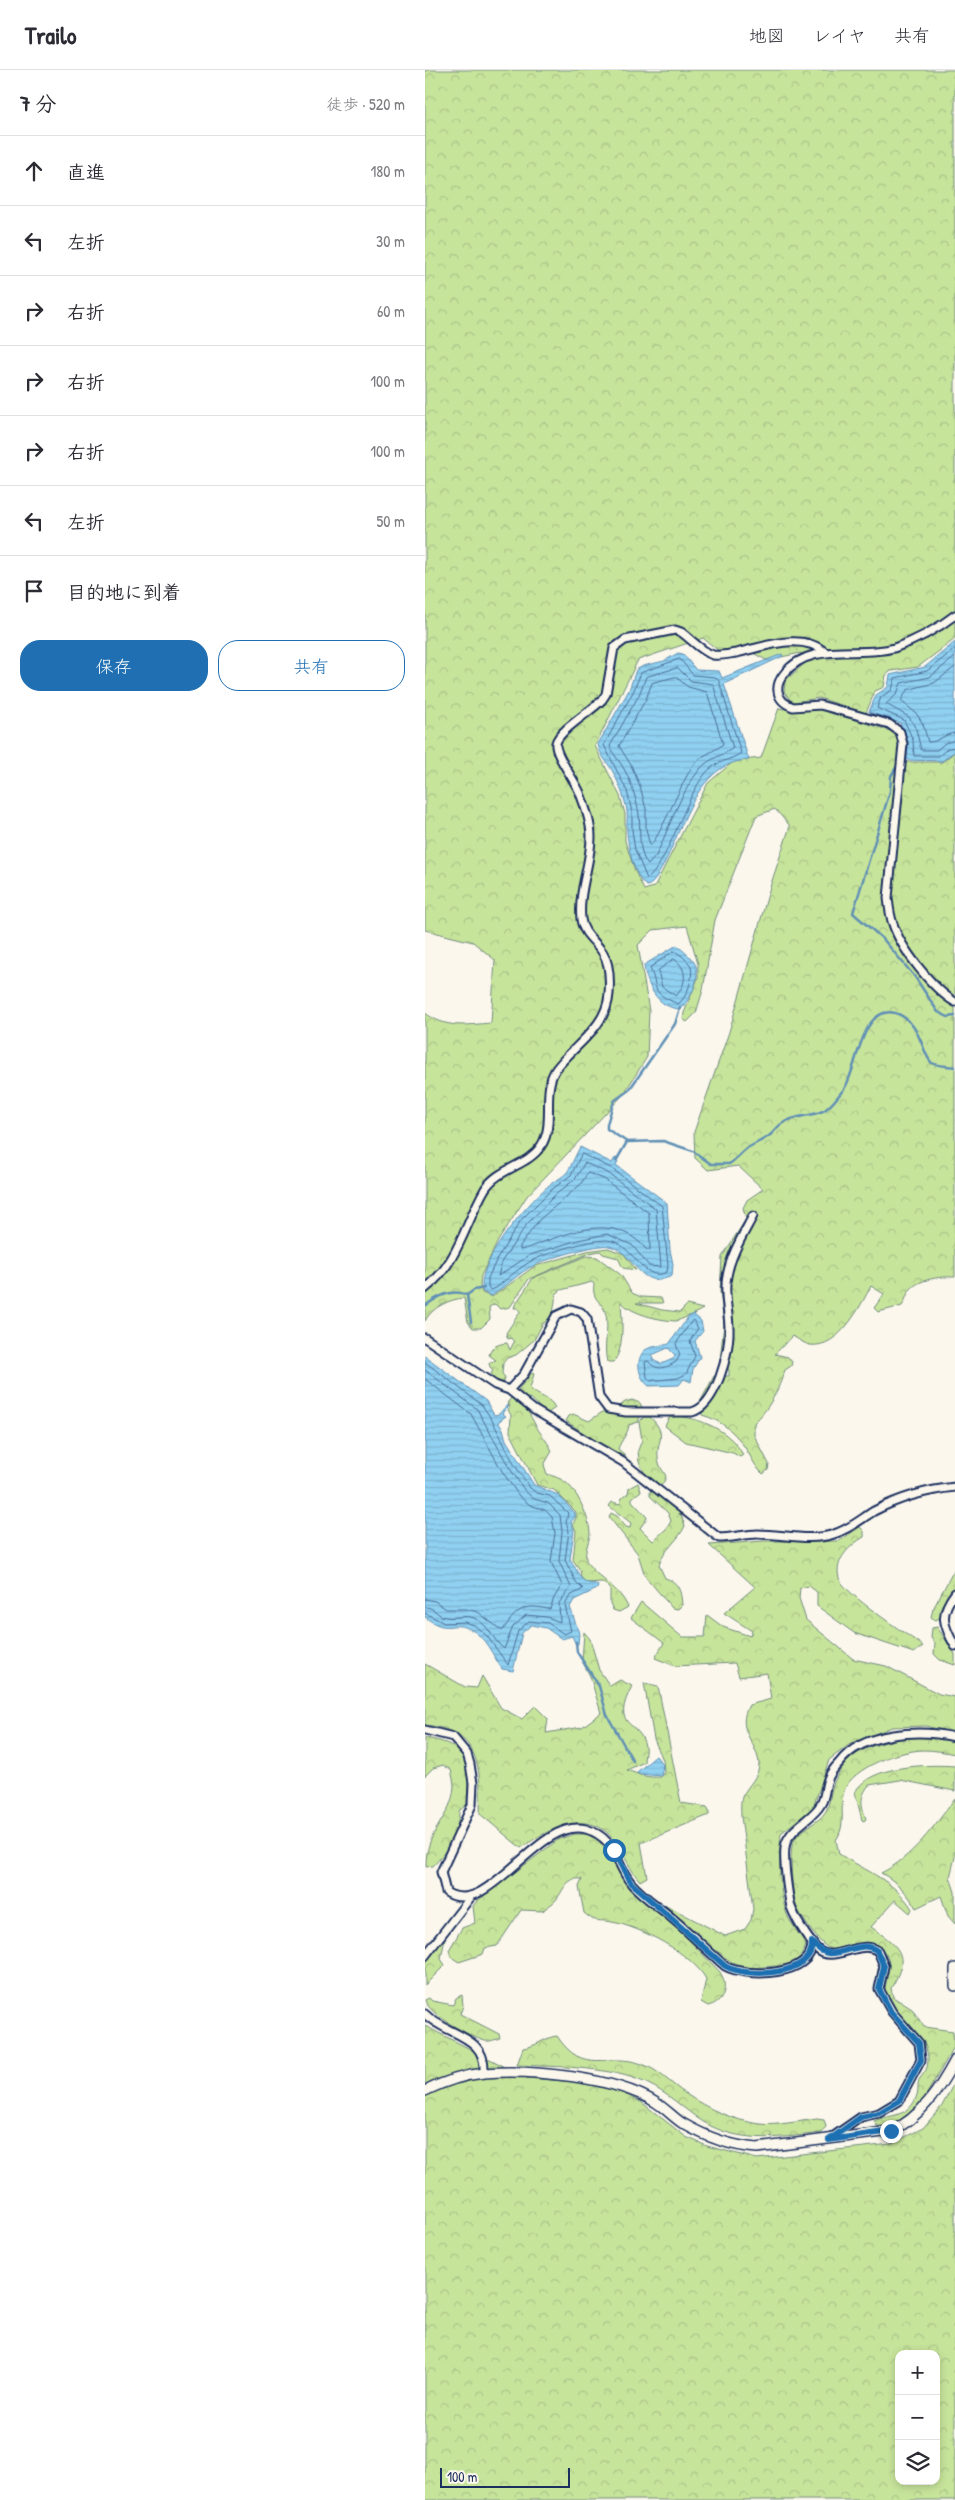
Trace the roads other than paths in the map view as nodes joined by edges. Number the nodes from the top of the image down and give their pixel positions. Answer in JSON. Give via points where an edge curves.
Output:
{"nodes":[{"id":1,"x":955,"y":616,"type":"edge"},
{"id":2,"x":826,"y":653,"type":"junction"},
{"id":3,"x":955,"y":1002,"type":"edge"},
{"id":4,"x":753,"y":1216,"type":"dead end"},
{"id":5,"x":425,"y":1288,"type":"edge"},
{"id":6,"x":425,"y":1338,"type":"edge"},
{"id":7,"x":509,"y":1390,"type":"junction"},
{"id":8,"x":955,"y":1487,"type":"edge"},
{"id":9,"x":955,"y":1593,"type":"edge"},
{"id":10,"x":955,"y":1646,"type":"edge"},
{"id":11,"x":425,"y":1730,"type":"edge"},
{"id":12,"x":955,"y":1737,"type":"edge"},
{"id":13,"x":469,"y":1898,"type":"junction"},
{"id":14,"x":812,"y":1942,"type":"junction"},
{"id":15,"x":425,"y":1956,"type":"edge"},
{"id":16,"x":955,"y":1968,"type":"edge"},
{"id":17,"x":955,"y":1986,"type":"edge"},
{"id":18,"x":425,"y":2014,"type":"edge"},
{"id":19,"x":955,"y":2060,"type":"edge"},
{"id":20,"x":484,"y":2073,"type":"junction"},
{"id":21,"x":425,"y":2090,"type":"edge"},
{"id":22,"x":829,"y":2140,"type":"junction"}],
"edges":[{"from":1,"to":2,"type":"street","via":[[893,648]]},
{"from":2,"to":3,"type":"street","via":[[805,658],[789,668],[779,683],[780,698],[793,707],[820,705],[889,724],[900,732],[903,744],[889,911],[893,926],[909,953],[936,987]]},
{"from":2,"to":5,"type":"street","via":[[809,643],[795,642],[725,655],[712,654],[675,630],[625,640],[614,648],[603,700],[560,734],[556,742],[556,750],[576,783],[590,823],[581,919],[589,938],[607,963],[609,996],[606,1008],[600,1020],[553,1075],[548,1123],[541,1148],[493,1179],[485,1189],[465,1235]]},
{"from":4,"to":7,"type":"street","via":[[726,1278],[728,1348],[709,1400],[701,1410],[626,1412],[608,1409],[599,1397],[587,1319],[581,1312],[571,1309],[556,1316],[524,1374]]},
{"from":6,"to":7,"type":"street","via":[[495,1386]]},
{"from":7,"to":8,"type":"street","via":[[534,1410],[623,1462],[719,1538],[756,1534],[817,1537],[833,1534],[902,1499]]},
{"from":9,"to":10,"type":"street","via":[[945,1611],[944,1628]]},
{"from":11,"to":13,"type":"street","via":[[453,1737],[471,1764],[472,1805],[441,1872],[446,1892],[453,1897]]},
{"from":12,"to":14,"type":"street","via":[[925,1732],[900,1734],[857,1747],[839,1761],[827,1780],[822,1803],[792,1832],[786,1843],[791,1906]]},
{"from":13,"to":14,"type":"street","via":[[479,1894],[556,1835],[575,1828],[585,1829],[606,1841],[631,1883],[733,1970],[767,1972],[795,1968],[807,1958]]},
{"from":13,"to":15,"type":"street"},
{"from":14,"to":22,"type":"street","via":[[822,1953],[829,1954],[865,1947],[877,1951],[884,1966],[879,1989],[891,2012],[919,2043],[921,2060],[899,2101],[879,2113],[861,2117]]},
{"from":16,"to":17,"type":"street"},
{"from":18,"to":20,"type":"street","via":[[478,2048],[485,2063]]},
{"from":19,"to":22,"type":"street","via":[[925,2106],[903,2126],[891,2131]]},
{"from":20,"to":21,"type":"street"},
{"from":20,"to":22,"type":"street","via":[[529,2074],[627,2087],[698,2131],[738,2147]]}]}
